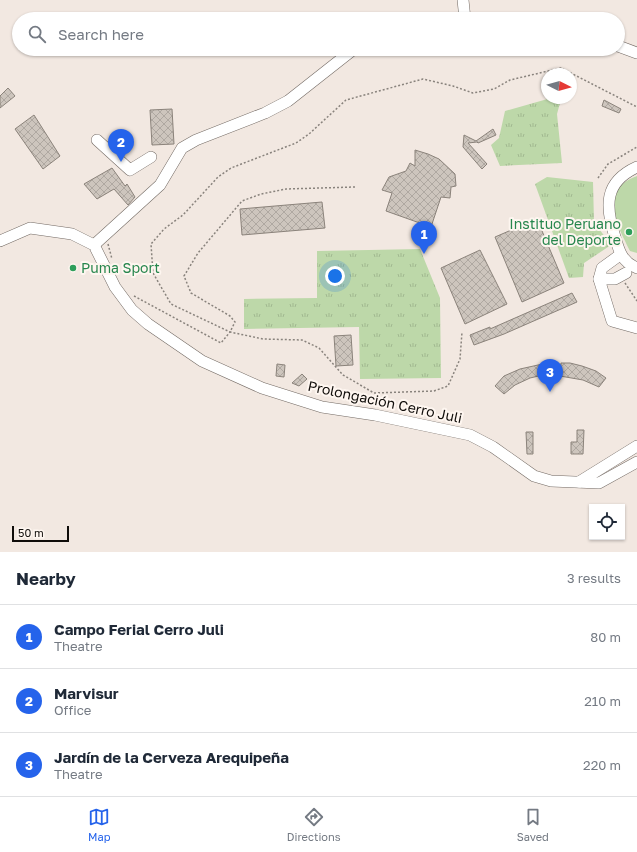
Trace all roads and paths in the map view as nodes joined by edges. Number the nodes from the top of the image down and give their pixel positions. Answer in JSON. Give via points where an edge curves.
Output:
{"nodes":[{"id":1,"x":463,"y":0,"type":"edge"},
{"id":2,"x":464,"y":12,"type":"edge"},
{"id":3,"x":625,"y":49,"type":"edge"},
{"id":4,"x":637,"y":53,"type":"edge"},
{"id":5,"x":345,"y":56,"type":"edge"},
{"id":6,"x":637,"y":107,"type":"edge"},
{"id":7,"x":97,"y":140,"type":"dead end"},
{"id":8,"x":637,"y":147,"type":"edge"},
{"id":9,"x":151,"y":157,"type":"dead end"},
{"id":10,"x":637,"y":167,"type":"edge"},
{"id":11,"x":598,"y":178,"type":"dead end"},
{"id":12,"x":355,"y":187,"type":"dead end"},
{"id":13,"x":105,"y":235,"type":"junction"},
{"id":14,"x":0,"y":241,"type":"edge"},
{"id":15,"x":94,"y":245,"type":"junction"},
{"id":16,"x":620,"y":255,"type":"junction"},
{"id":17,"x":113,"y":262,"type":"dead end"},
{"id":18,"x":637,"y":268,"type":"edge"},
{"id":19,"x":624,"y":275,"type":"joint"},
{"id":20,"x":599,"y":279,"type":"junction"},
{"id":21,"x":132,"y":295,"type":"dead end"},
{"id":22,"x":637,"y":301,"type":"edge"},
{"id":23,"x":637,"y":328,"type":"edge"},
{"id":24,"x":230,"y":332,"type":"junction"},
{"id":25,"x":462,"y":332,"type":"dead end"},
{"id":26,"x":637,"y":446,"type":"edge"},
{"id":27,"x":637,"y":462,"type":"edge"},
{"id":28,"x":578,"y":482,"type":"junction"}],
"edges":[{"from":1,"to":2,"type":"street"},
{"from":3,"to":4,"type":"street"},
{"from":5,"to":13,"type":"street","via":[[288,101],[182,148],[160,184]]},
{"from":6,"to":24,"type":"path","via":[[561,68],[510,80],[494,89],[473,93],[424,79],[346,100],[296,143],[231,168],[218,177],[183,215],[164,229],[151,244],[153,273],[171,304]]},
{"from":7,"to":9,"type":"street","via":[[130,170]]},
{"from":8,"to":11,"type":"path","via":[[608,164]]},
{"from":10,"to":16,"type":"street","via":[[619,178],[611,191],[608,205],[608,217]]},
{"from":12,"to":24,"type":"path","via":[[286,189],[261,194],[242,201],[220,225],[184,276],[191,293],[230,316],[235,322]]},
{"from":13,"to":15,"type":"street"},
{"from":13,"to":17,"type":"path"},
{"from":14,"to":15,"type":"street","via":[[30,228],[72,234]]},
{"from":15,"to":28,"type":"street","name":"Prolongación Cerro Juli","via":[[115,287],[132,310],[202,361],[262,388],[322,407],[470,435],[493,446],[534,476],[551,481]]},
{"from":16,"to":18,"type":"street"},
{"from":16,"to":20,"type":"street","via":[[602,268]]},
{"from":19,"to":20,"type":"street","via":[[615,279]]},
{"from":19,"to":22,"type":"path"},
{"from":20,"to":23,"type":"street","via":[[612,321]]},
{"from":21,"to":24,"type":"path","via":[[221,343]]},
{"from":24,"to":25,"type":"path","via":[[263,339],[302,340],[319,348],[343,375],[374,393],[434,391],[448,386],[460,359]]},
{"from":26,"to":28,"type":"street"},
{"from":27,"to":28,"type":"street","name":"Prolongación Cerro Juli","via":[[599,483]]}]}
